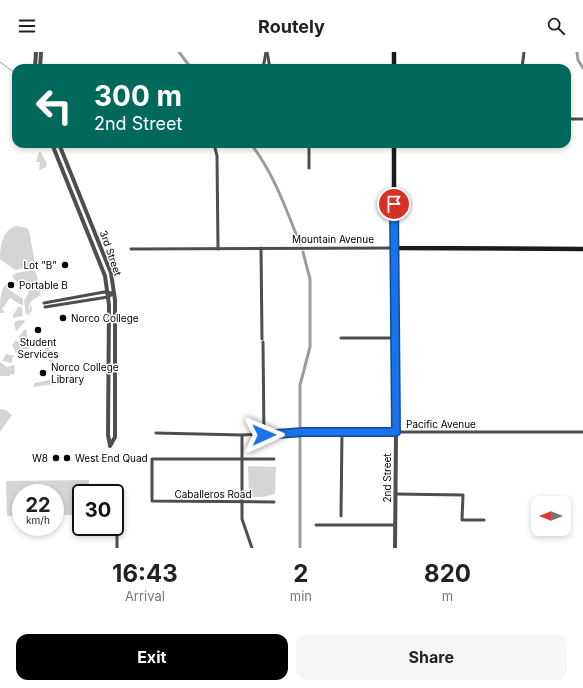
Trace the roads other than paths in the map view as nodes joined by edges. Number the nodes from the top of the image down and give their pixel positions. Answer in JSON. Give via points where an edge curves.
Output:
{"nodes":[{"id":1,"x":36,"y":52,"type":"edge"},
{"id":2,"x":41,"y":52,"type":"edge"},
{"id":3,"x":267,"y":52,"type":"edge"},
{"id":4,"x":394,"y":52,"type":"edge"},
{"id":5,"x":524,"y":52,"type":"edge"},
{"id":6,"x":35,"y":64,"type":"edge"},
{"id":7,"x":40,"y":64,"type":"edge"},
{"id":8,"x":264,"y":64,"type":"edge"},
{"id":9,"x":269,"y":64,"type":"edge"},
{"id":10,"x":394,"y":64,"type":"edge"},
{"id":11,"x":522,"y":64,"type":"edge"},
{"id":12,"x":571,"y":119,"type":"edge"},
{"id":13,"x":583,"y":119,"type":"edge"},
{"id":14,"x":54,"y":148,"type":"edge"},
{"id":15,"x":61,"y":148,"type":"edge"},
{"id":16,"x":215,"y":148,"type":"edge"},
{"id":17,"x":309,"y":148,"type":"edge"},
{"id":18,"x":394,"y":148,"type":"edge"},
{"id":19,"x":309,"y":168,"type":"dead end"},
{"id":20,"x":88,"y":215,"type":"junction"},
{"id":21,"x":82,"y":216,"type":"junction"},
{"id":22,"x":261,"y":248,"type":"junction"},
{"id":23,"x":394,"y":248,"type":"junction"},
{"id":24,"x":131,"y":249,"type":"dead end"},
{"id":25,"x":218,"y":249,"type":"junction"},
{"id":26,"x":583,"y":249,"type":"edge"},
{"id":27,"x":108,"y":291,"type":"junction"},
{"id":28,"x":114,"y":293,"type":"junction"},
{"id":29,"x":108,"y":297,"type":"junction"},
{"id":30,"x":44,"y":303,"type":"dead end"},
{"id":31,"x":45,"y":308,"type":"dead end"},
{"id":32,"x":341,"y":338,"type":"dead end"},
{"id":33,"x":394,"y":338,"type":"junction"},
{"id":34,"x":342,"y":432,"type":"junction"},
{"id":35,"x":396,"y":432,"type":"junction"},
{"id":36,"x":583,"y":432,"type":"edge"},
{"id":37,"x":156,"y":433,"type":"dead end"},
{"id":38,"x":242,"y":435,"type":"junction"},
{"id":39,"x":264,"y":435,"type":"junction"},
{"id":40,"x":242,"y":459,"type":"junction"},
{"id":41,"x":274,"y":459,"type":"dead end"},
{"id":42,"x":396,"y":494,"type":"junction"},
{"id":43,"x":243,"y":502,"type":"junction"},
{"id":44,"x":274,"y":502,"type":"dead end"},
{"id":45,"x":341,"y":516,"type":"dead end"},
{"id":46,"x":484,"y":520,"type":"dead end"},
{"id":47,"x":395,"y":524,"type":"junction"},
{"id":48,"x":316,"y":525,"type":"dead end"},
{"id":49,"x":117,"y":536,"type":"edge"},
{"id":50,"x":117,"y":548,"type":"edge"},
{"id":51,"x":252,"y":548,"type":"edge"},
{"id":52,"x":395,"y":548,"type":"edge"}],
"edges":[{"from":1,"to":6,"type":"street"},
{"from":2,"to":7,"type":"street"},
{"from":3,"to":8,"type":"street"},
{"from":3,"to":9,"type":"street"},
{"from":4,"to":10,"type":"main road"},
{"from":5,"to":11,"type":"street"},
{"from":12,"to":13,"type":"street"},
{"from":14,"to":21,"type":"street","name":"3rd Street"},
{"from":15,"to":20,"type":"street","name":"3rd Street"},
{"from":16,"to":25,"type":"street"},
{"from":17,"to":19,"type":"street"},
{"from":18,"to":23,"type":"main road","name":"2nd Street"},
{"from":20,"to":21,"type":"street"},
{"from":20,"to":28,"type":"street","name":"3rd Street","via":[[107,259]]},
{"from":21,"to":27,"type":"street","name":"3rd Street","via":[[102,266]]},
{"from":22,"to":23,"type":"street","name":"Mountain Avenue"},
{"from":22,"to":25,"type":"street","name":"Mountain Avenue"},
{"from":22,"to":39,"type":"street"},
{"from":23,"to":26,"type":"main road","name":"Mountain Avenue"},
{"from":23,"to":33,"type":"street","name":"2nd Street"},
{"from":24,"to":25,"type":"street","name":"Mountain Avenue"},
{"from":27,"to":28,"type":"street"},
{"from":27,"to":29,"type":"street","name":"3rd Street"},
{"from":27,"to":30,"type":"street"},
{"from":28,"to":29,"type":"street"},
{"from":28,"to":29,"type":"street","name":"3rd Street","via":[[115,437],[110,446]]},
{"from":29,"to":31,"type":"street"},
{"from":32,"to":33,"type":"street"},
{"from":33,"to":35,"type":"street","name":"2nd Street"},
{"from":34,"to":35,"type":"street","name":"Pacific Avenue"},
{"from":34,"to":39,"type":"street","name":"Pacific Avenue"},
{"from":34,"to":45,"type":"street"},
{"from":35,"to":36,"type":"street","name":"Pacific Avenue"},
{"from":35,"to":42,"type":"street","name":"2nd Street"},
{"from":37,"to":38,"type":"street","name":"Pacific Avenue"},
{"from":38,"to":39,"type":"street","name":"Pacific Avenue"},
{"from":38,"to":40,"type":"street"},
{"from":40,"to":41,"type":"street"},
{"from":40,"to":43,"type":"street"},
{"from":40,"to":43,"type":"street","name":"Caballeros Road","via":[[152,459],[152,501]]},
{"from":42,"to":46,"type":"street","via":[[463,495],[462,520]]},
{"from":42,"to":47,"type":"street","name":"2nd Street"},
{"from":43,"to":44,"type":"street","name":"Caballeros Road"},
{"from":43,"to":51,"type":"street","via":[[242,519]]},
{"from":47,"to":48,"type":"street"},
{"from":47,"to":52,"type":"street","name":"2nd Street"},
{"from":49,"to":50,"type":"street"}]}
